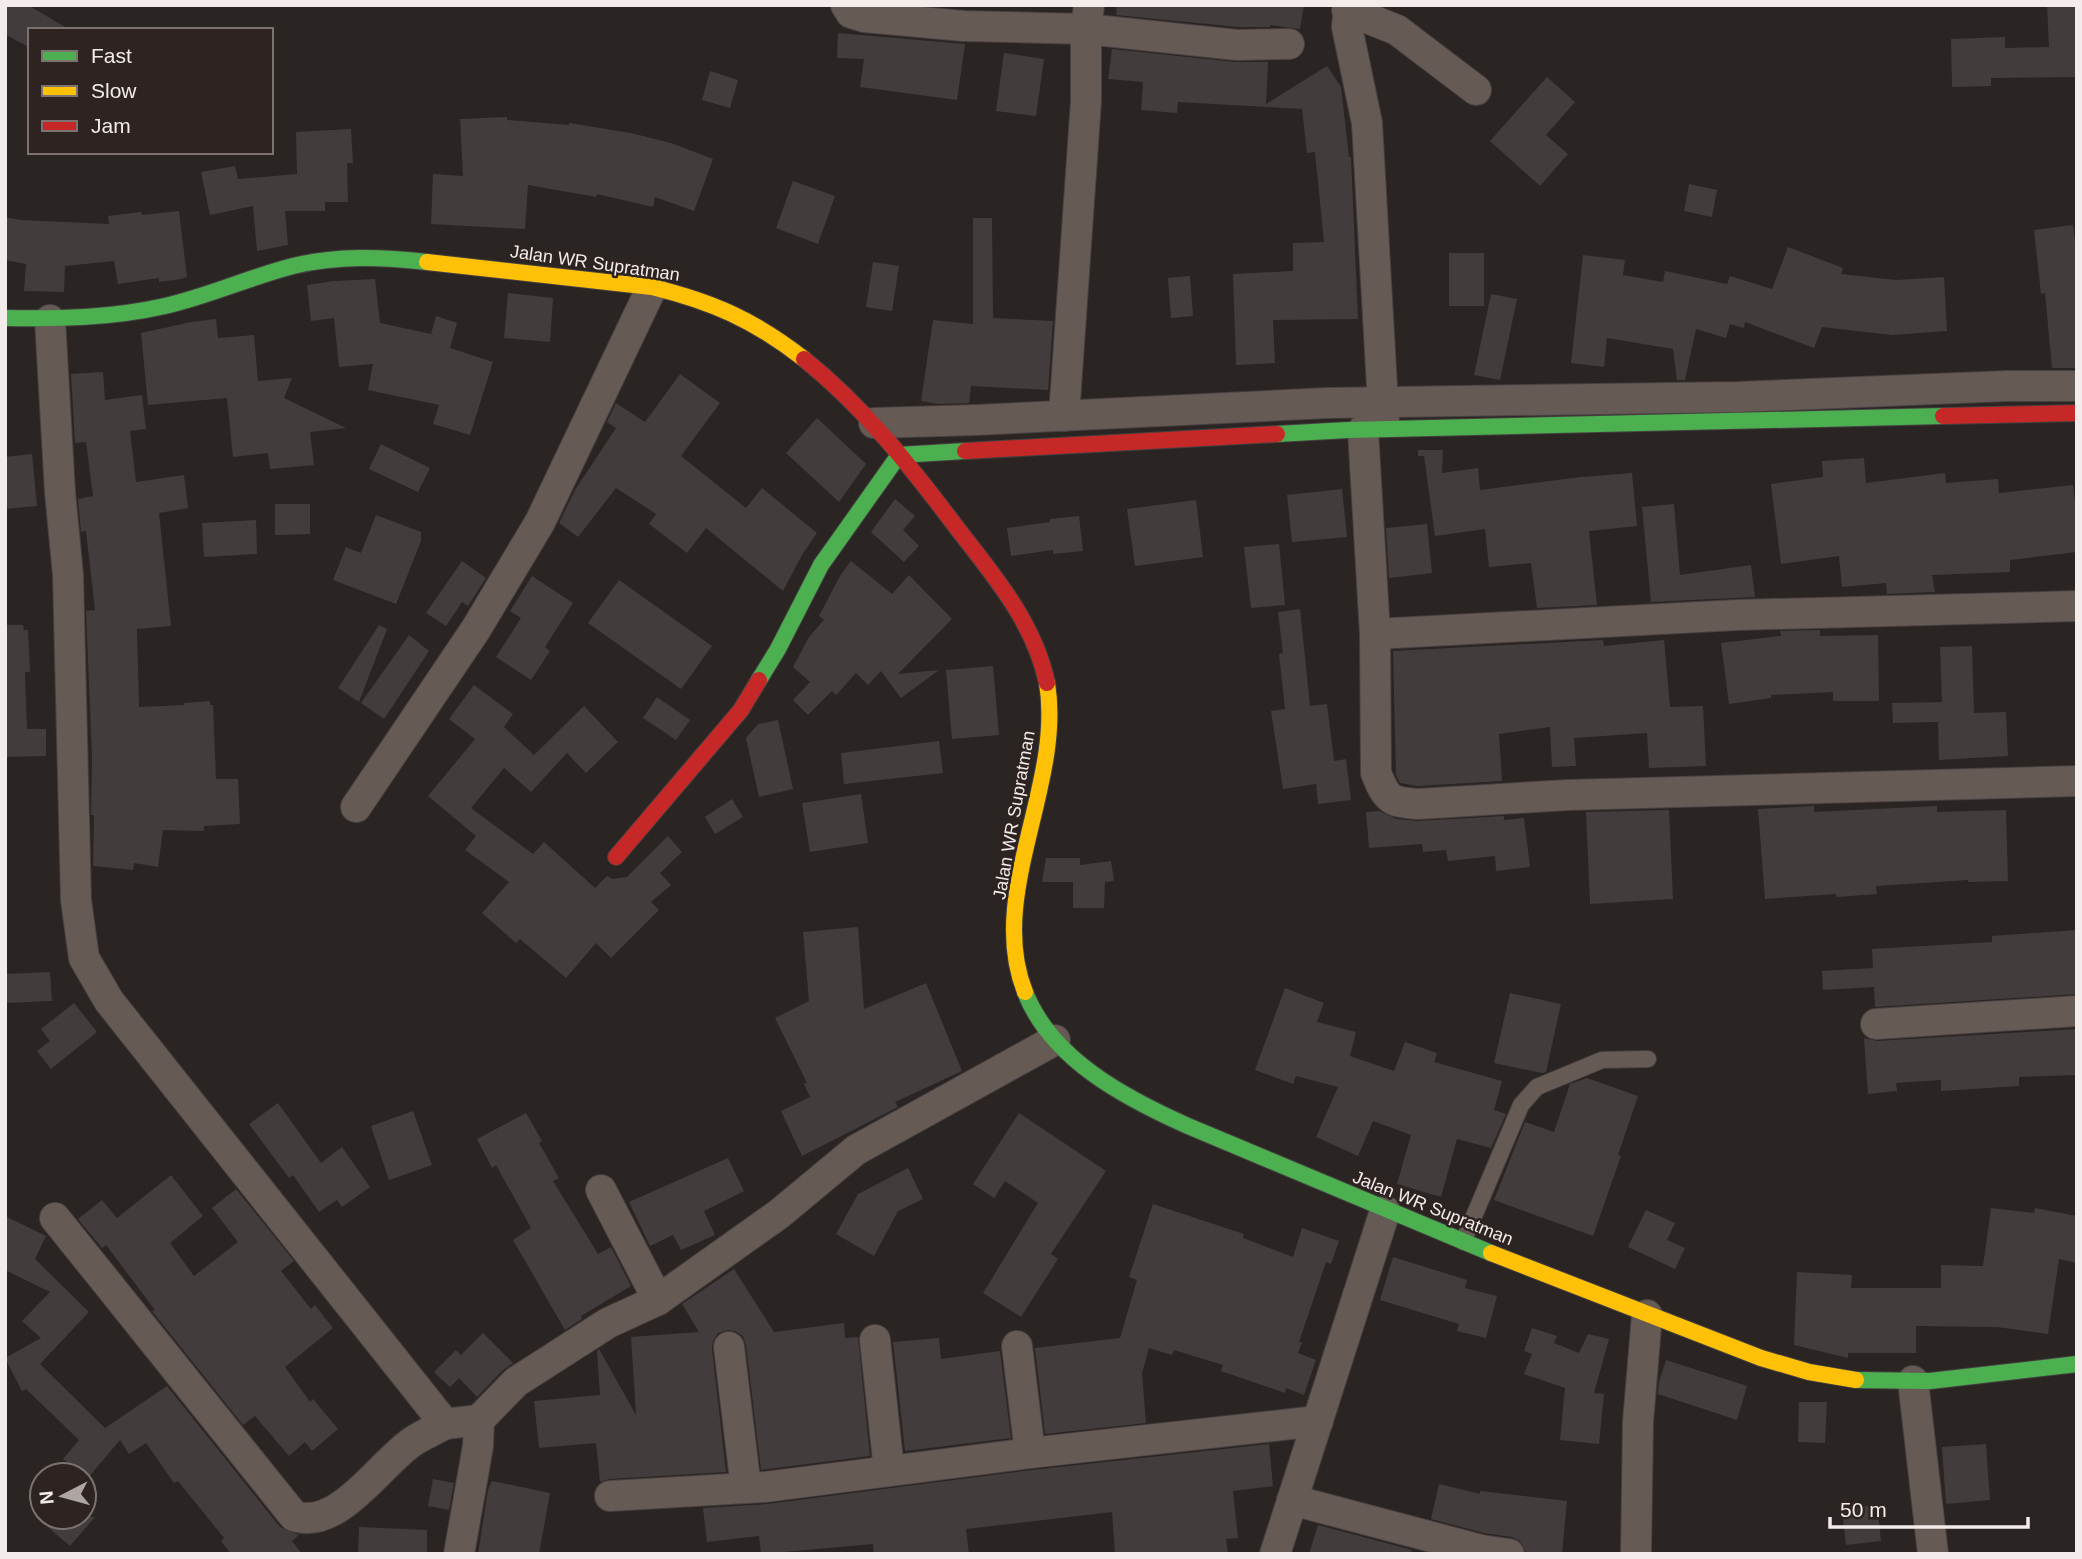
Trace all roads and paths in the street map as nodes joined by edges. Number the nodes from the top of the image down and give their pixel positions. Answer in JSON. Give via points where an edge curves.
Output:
{"nodes":[{"id":1,"x":846,"y":5,"type":"edge"},
{"id":2,"x":1348,"y":8,"type":"edge"},
{"id":3,"x":965,"y":16,"type":"edge"},
{"id":4,"x":1087,"y":17,"type":"edge"},
{"id":5,"x":1289,"y":44,"type":"dead end"},
{"id":6,"x":1476,"y":90,"type":"dead end"},
{"id":7,"x":652,"y":287,"type":"junction"},
{"id":8,"x":5,"y":318,"type":"edge"},
{"id":9,"x":50,"y":320,"type":"junction"},
{"id":10,"x":2077,"y":386,"type":"edge"},
{"id":11,"x":1738,"y":409,"type":"junction"},
{"id":12,"x":2077,"y":413,"type":"edge"},
{"id":13,"x":1064,"y":416,"type":"junction"},
{"id":14,"x":1377,"y":421,"type":"junction"},
{"id":15,"x":874,"y":423,"type":"junction"},
{"id":16,"x":899,"y":455,"type":"junction"},
{"id":17,"x":2077,"y":606,"type":"edge"},
{"id":18,"x":1375,"y":634,"type":"junction"},
{"id":19,"x":2077,"y":781,"type":"edge"},
{"id":20,"x":356,"y":807,"type":"dead end"},
{"id":21,"x":616,"y":856,"type":"dead end"},
{"id":22,"x":2077,"y":1011,"type":"edge"},
{"id":23,"x":1876,"y":1024,"type":"dead end"},
{"id":24,"x":1055,"y":1040,"type":"junction"},
{"id":25,"x":1648,"y":1059,"type":"dead end"},
{"id":26,"x":601,"y":1190,"type":"dead end"},
{"id":27,"x":1385,"y":1211,"type":"junction"},
{"id":28,"x":55,"y":1217,"type":"dead end"},
{"id":29,"x":1462,"y":1242,"type":"junction"},
{"id":30,"x":657,"y":1300,"type":"junction"},
{"id":31,"x":1647,"y":1315,"type":"junction"},
{"id":32,"x":875,"y":1340,"type":"dead end"},
{"id":33,"x":1017,"y":1346,"type":"dead end"},
{"id":34,"x":729,"y":1347,"type":"dead end"},
{"id":35,"x":2077,"y":1364,"type":"edge"},
{"id":36,"x":1913,"y":1381,"type":"junction"},
{"id":37,"x":480,"y":1420,"type":"junction"},
{"id":38,"x":1318,"y":1421,"type":"junction"},
{"id":39,"x":445,"y":1424,"type":"junction"},
{"id":40,"x":1030,"y":1453,"type":"junction"},
{"id":41,"x":889,"y":1470,"type":"junction"},
{"id":42,"x":746,"y":1488,"type":"junction"},
{"id":43,"x":610,"y":1496,"type":"dead end"},
{"id":44,"x":1292,"y":1500,"type":"junction"},
{"id":45,"x":459,"y":1554,"type":"edge"},
{"id":46,"x":1275,"y":1554,"type":"edge"},
{"id":47,"x":1509,"y":1554,"type":"edge"},
{"id":48,"x":1636,"y":1554,"type":"edge"},
{"id":49,"x":1933,"y":1554,"type":"edge"}],
"edges":[{"from":1,"to":3,"type":"street","via":[[851,13],[864,18]]},
{"from":2,"to":6,"type":"street","via":[[1397,30]]},
{"from":2,"to":14,"type":"street","via":[[1347,27],[1367,123]]},
{"from":3,"to":4,"type":"street"},
{"from":4,"to":5,"type":"street","via":[[1237,45]]},
{"from":4,"to":13,"type":"street","via":[[1086,101]]},
{"from":7,"to":9,"type":"main road","name":"Jalan WR Supratman","via":[[355,256],[311,262],[148,309]]},
{"from":7,"to":15,"type":"main road","name":"Jalan WR Supratman","via":[[686,295],[760,326],[818,369]]},
{"from":7,"to":20,"type":"street","via":[[540,522],[476,629]]},
{"from":8,"to":9,"type":"main road","name":"Jalan WR Supratman"},
{"from":9,"to":39,"type":"street","via":[[68,575],[76,900],[84,958],[109,1001]]},
{"from":10,"to":11,"type":"street","via":[[2007,386]]},
{"from":11,"to":12,"type":"main road"},
{"from":11,"to":14,"type":"street"},
{"from":13,"to":14,"type":"street","via":[[1313,404]]},
{"from":13,"to":15,"type":"street"},
{"from":14,"to":16,"type":"main road"},
{"from":14,"to":18,"type":"street"},
{"from":15,"to":16,"type":"main road","name":"Jalan WR Supratman"},
{"from":16,"to":21,"type":"main road","via":[[821,565],[741,710]]},
{"from":16,"to":24,"type":"main road","name":"Jalan WR Supratman","via":[[1009,597],[1046,676],[1051,713],[1047,757],[1023,859],[1016,950],[1022,986],[1035,1017]]},
{"from":17,"to":18,"type":"street","via":[[1737,615]]},
{"from":18,"to":19,"type":"street","via":[[1376,773],[1384,793],[1395,802]]},
{"from":22,"to":23,"type":"street"},
{"from":24,"to":27,"type":"main road","name":"Jalan WR Supratman","via":[[1147,1106]]},
{"from":24,"to":30,"type":"street","via":[[856,1150],[779,1214]]},
{"from":25,"to":29,"type":"lane","via":[[1602,1060],[1537,1087],[1521,1105]]},
{"from":26,"to":30,"type":"street"},
{"from":27,"to":29,"type":"main road","name":"Jalan WR Supratman"},
{"from":27,"to":38,"type":"street"},
{"from":28,"to":39,"type":"street","via":[[294,1516],[313,1519],[325,1515],[365,1487],[411,1443]]},
{"from":29,"to":31,"type":"main road","name":"Jalan WR Supratman"},
{"from":30,"to":37,"type":"street","via":[[557,1353],[516,1382]]},
{"from":31,"to":36,"type":"main road","name":"Jalan WR Supratman","via":[[1809,1373],[1873,1382]]},
{"from":31,"to":48,"type":"street","via":[[1638,1422]]},
{"from":32,"to":41,"type":"street"},
{"from":33,"to":40,"type":"street"},
{"from":34,"to":42,"type":"street"},
{"from":35,"to":36,"type":"main road","name":"Jalan WR Supratman"},
{"from":36,"to":49,"type":"street"},
{"from":37,"to":39,"type":"street"},
{"from":37,"to":45,"type":"street"},
{"from":38,"to":40,"type":"street"},
{"from":38,"to":44,"type":"street"},
{"from":40,"to":41,"type":"street"},
{"from":41,"to":42,"type":"street"},
{"from":42,"to":43,"type":"street"},
{"from":44,"to":46,"type":"street"},
{"from":44,"to":47,"type":"street"}]}
